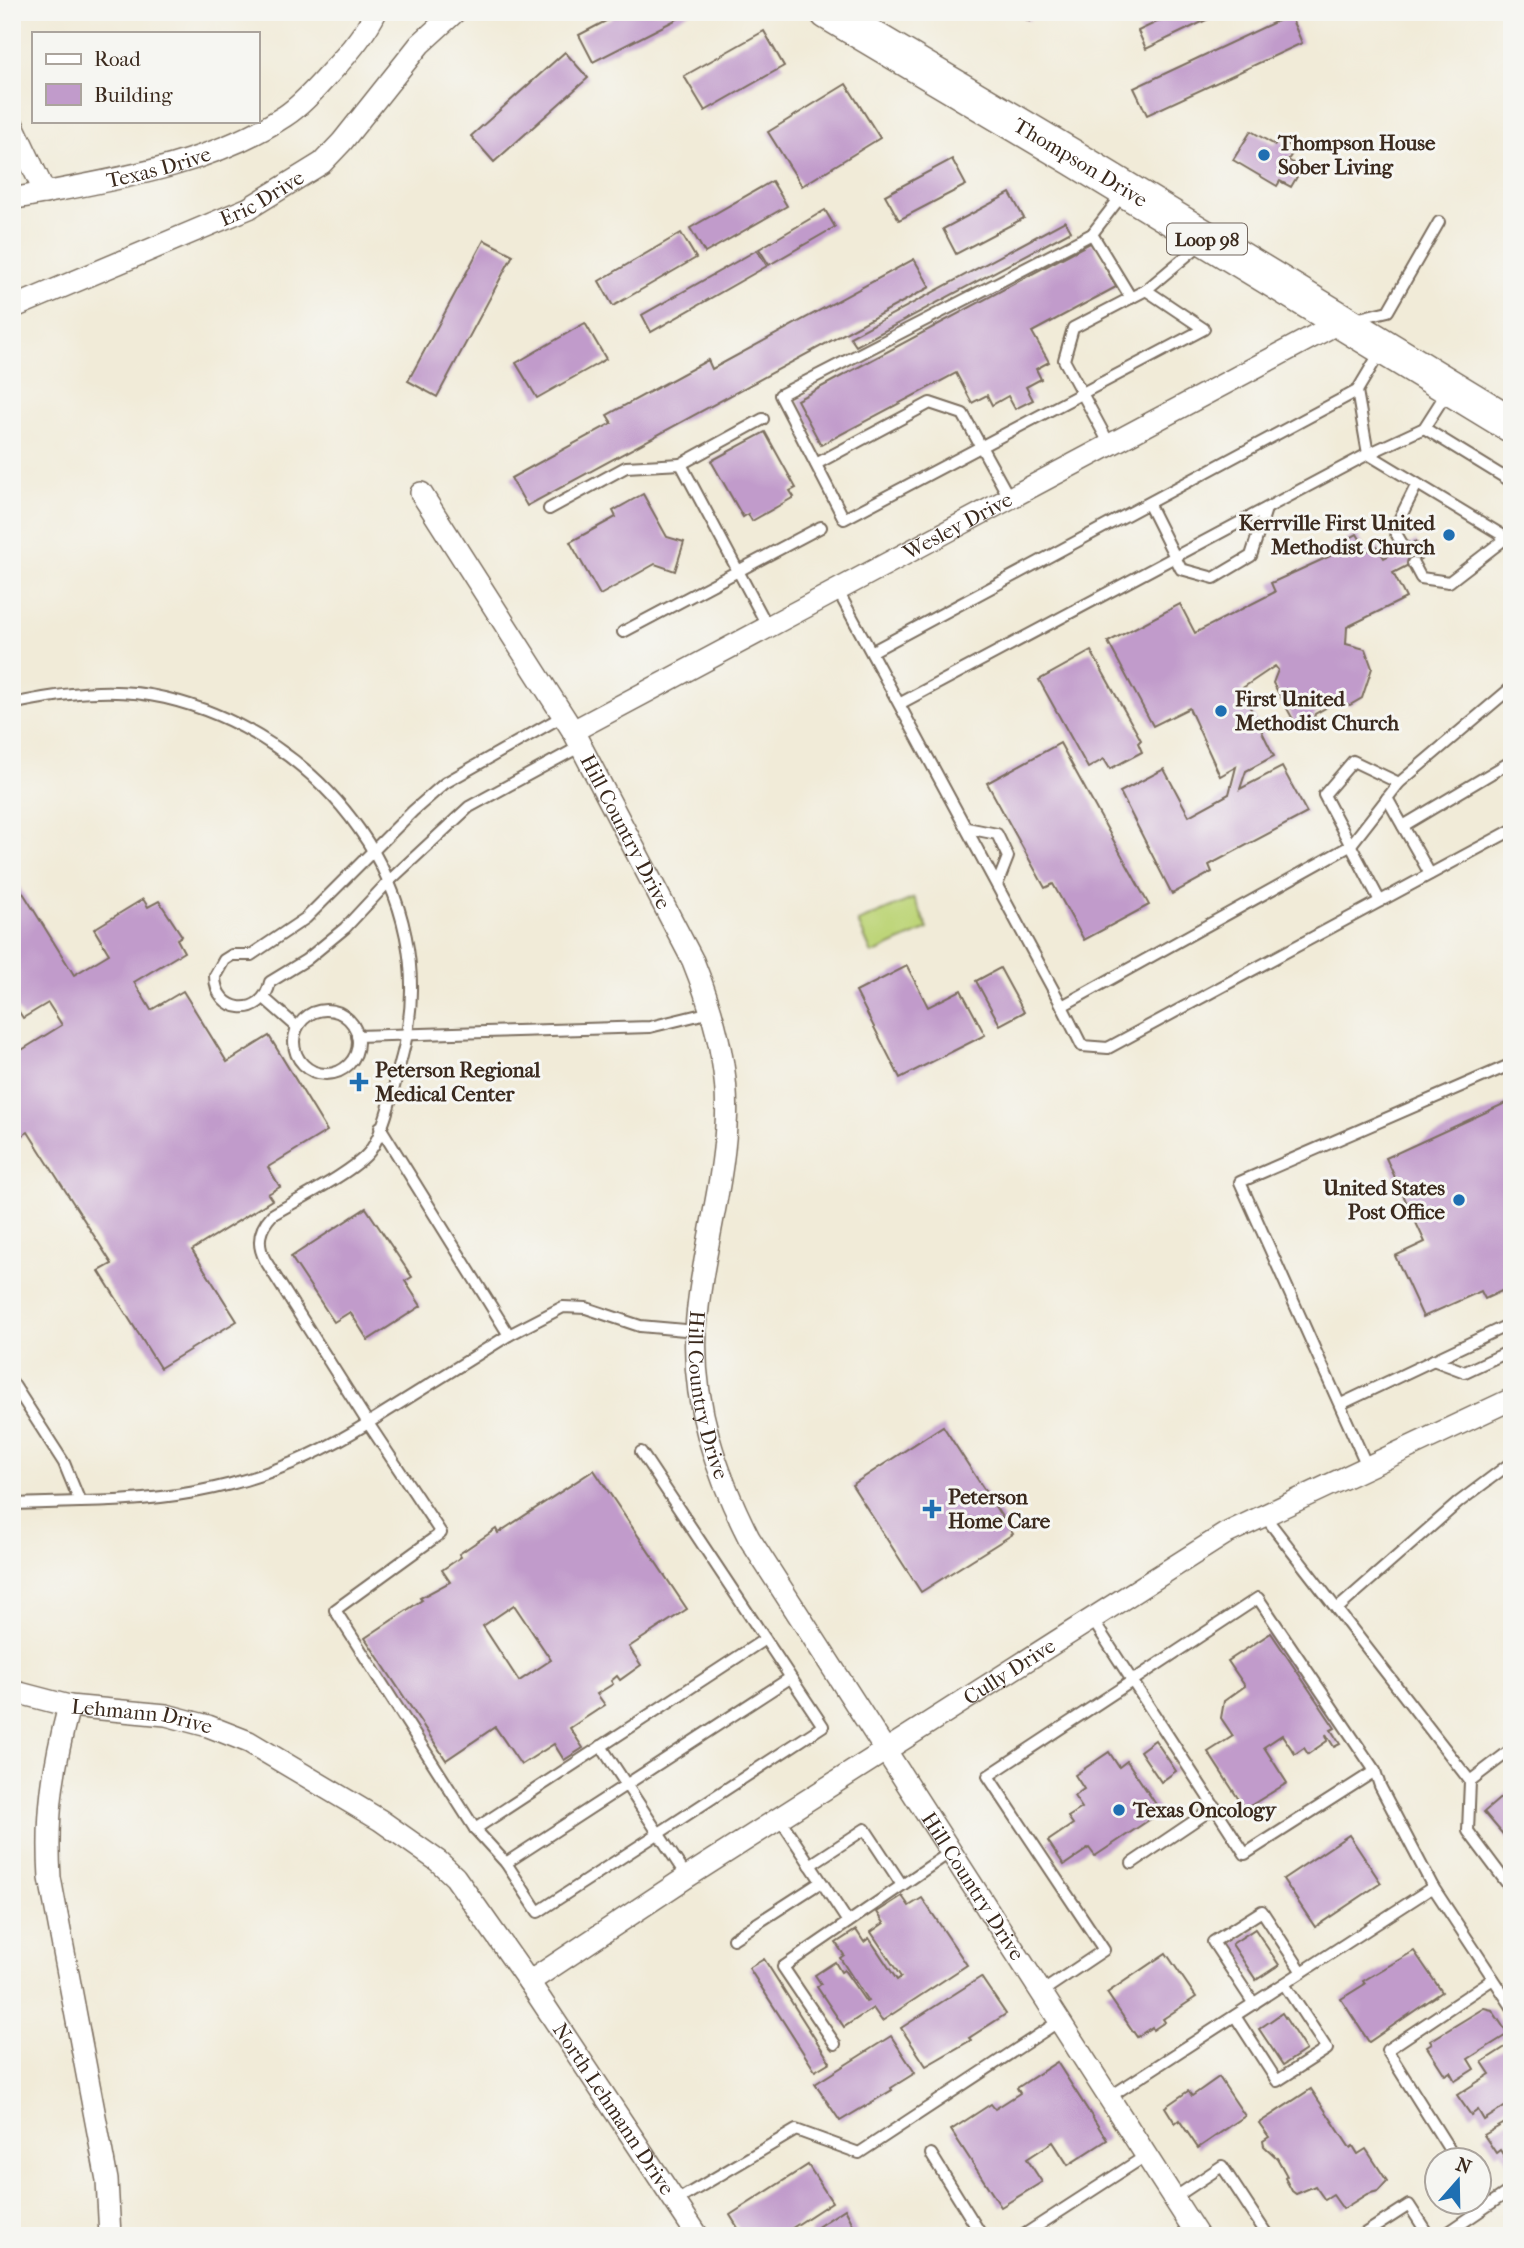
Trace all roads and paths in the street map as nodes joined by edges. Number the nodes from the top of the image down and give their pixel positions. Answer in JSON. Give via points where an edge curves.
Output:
{"nodes":[{"id":1,"x":376,"y":12,"type":"edge"},
{"id":2,"x":455,"y":12,"type":"edge"},
{"id":3,"x":828,"y":12,"type":"edge"},
{"id":4,"x":12,"y":123,"type":"edge"},
{"id":5,"x":1126,"y":190,"type":"junction"},
{"id":6,"x":45,"y":192,"type":"junction"},
{"id":7,"x":12,"y":199,"type":"edge"},
{"id":8,"x":1439,"y":222,"type":"dead end"},
{"id":9,"x":1092,"y":234,"type":"junction"},
{"id":10,"x":1207,"y":239,"type":"junction"},
{"id":11,"x":1146,"y":290,"type":"junction"},
{"id":12,"x":1131,"y":298,"type":"junction"},
{"id":13,"x":12,"y":308,"type":"edge"},
{"id":14,"x":1342,"y":321,"type":"junction"},
{"id":15,"x":1383,"y":347,"type":"junction"},
{"id":16,"x":1450,"y":388,"type":"junction"},
{"id":17,"x":1357,"y":391,"type":"junction"},
{"id":18,"x":1082,"y":393,"type":"junction"},
{"id":19,"x":762,"y":418,"type":"dead end"},
{"id":20,"x":1512,"y":425,"type":"edge"},
{"id":21,"x":1424,"y":428,"type":"junction"},
{"id":22,"x":1110,"y":445,"type":"junction"},
{"id":23,"x":981,"y":446,"type":"junction"},
{"id":24,"x":1368,"y":454,"type":"junction"},
{"id":25,"x":681,"y":464,"type":"junction"},
{"id":26,"x":816,"y":464,"type":"junction"},
{"id":27,"x":1512,"y":482,"type":"edge"},
{"id":28,"x":1417,"y":484,"type":"junction"},
{"id":29,"x":421,"y":494,"type":"dead end"},
{"id":30,"x":1010,"y":499,"type":"junction"},
{"id":31,"x":1149,"y":505,"type":"junction"},
{"id":32,"x":549,"y":509,"type":"dead end"},
{"id":33,"x":1266,"y":509,"type":"junction"},
{"id":34,"x":821,"y":527,"type":"dead end"},
{"id":35,"x":1509,"y":540,"type":"edge"},
{"id":36,"x":1404,"y":547,"type":"dead end"},
{"id":37,"x":1175,"y":557,"type":"junction"},
{"id":38,"x":1413,"y":563,"type":"dead end"},
{"id":39,"x":738,"y":572,"type":"junction"},
{"id":40,"x":838,"y":591,"type":"junction"},
{"id":41,"x":768,"y":627,"type":"junction"},
{"id":42,"x":623,"y":632,"type":"dead end"},
{"id":43,"x":873,"y":651,"type":"junction"},
{"id":44,"x":1512,"y":687,"type":"edge"},
{"id":45,"x":901,"y":703,"type":"junction"},
{"id":46,"x":12,"y":704,"type":"edge"},
{"id":47,"x":572,"y":731,"type":"junction"},
{"id":48,"x":1512,"y":761,"type":"edge"},
{"id":49,"x":1399,"y":783,"type":"junction"},
{"id":50,"x":1387,"y":798,"type":"junction"},
{"id":51,"x":1403,"y":826,"type":"junction"},
{"id":52,"x":967,"y":828,"type":"junction"},
{"id":53,"x":1512,"y":830,"type":"edge"},
{"id":54,"x":1350,"y":846,"type":"junction"},
{"id":55,"x":373,"y":850,"type":"junction"},
{"id":56,"x":1430,"y":874,"type":"junction"},
{"id":57,"x":388,"y":882,"type":"junction"},
{"id":58,"x":997,"y":885,"type":"junction"},
{"id":59,"x":1380,"y":901,"type":"junction"},
{"id":60,"x":264,"y":998,"type":"junction"},
{"id":61,"x":1062,"y":1006,"type":"junction"},
{"id":62,"x":711,"y":1012,"type":"junction"},
{"id":63,"x":297,"y":1027,"type":"junction"},
{"id":64,"x":408,"y":1034,"type":"junction"},
{"id":65,"x":357,"y":1036,"type":"junction"},
{"id":66,"x":1512,"y":1064,"type":"edge"},
{"id":67,"x":380,"y":1127,"type":"junction"},
{"id":68,"x":1512,"y":1323,"type":"edge"},
{"id":69,"x":696,"y":1331,"type":"junction"},
{"id":70,"x":509,"y":1335,"type":"junction"},
{"id":71,"x":1512,"y":1350,"type":"edge"},
{"id":72,"x":1433,"y":1360,"type":"junction"},
{"id":73,"x":12,"y":1382,"type":"edge"},
{"id":74,"x":1512,"y":1399,"type":"edge"},
{"id":75,"x":1341,"y":1404,"type":"junction"},
{"id":76,"x":368,"y":1423,"type":"junction"},
{"id":77,"x":641,"y":1452,"type":"dead end"},
{"id":78,"x":1512,"y":1462,"type":"edge"},
{"id":79,"x":1367,"y":1466,"type":"junction"},
{"id":80,"x":80,"y":1502,"type":"junction"},
{"id":81,"x":12,"y":1504,"type":"edge"},
{"id":82,"x":1262,"y":1514,"type":"junction"},
{"id":83,"x":1337,"y":1609,"type":"junction"},
{"id":84,"x":1092,"y":1619,"type":"junction"},
{"id":85,"x":765,"y":1639,"type":"junction"},
{"id":86,"x":790,"y":1678,"type":"junction"},
{"id":87,"x":1132,"y":1680,"type":"junction"},
{"id":88,"x":12,"y":1691,"type":"edge"},
{"id":89,"x":69,"y":1706,"type":"junction"},
{"id":90,"x":601,"y":1746,"type":"junction"},
{"id":91,"x":1512,"y":1749,"type":"edge"},
{"id":92,"x":887,"y":1751,"type":"junction"},
{"id":93,"x":1375,"y":1771,"type":"junction"},
{"id":94,"x":1469,"y":1781,"type":"junction"},
{"id":95,"x":626,"y":1785,"type":"junction"},
{"id":96,"x":1215,"y":1807,"type":"junction"},
{"id":97,"x":780,"y":1819,"type":"junction"},
{"id":98,"x":475,"y":1829,"type":"junction"},
{"id":99,"x":659,"y":1833,"type":"junction"},
{"id":100,"x":952,"y":1851,"type":"junction"},
{"id":101,"x":506,"y":1863,"type":"junction"},
{"id":102,"x":1132,"y":1863,"type":"dead end"},
{"id":103,"x":810,"y":1865,"type":"junction"},
{"id":104,"x":687,"y":1877,"type":"junction"},
{"id":105,"x":821,"y":1882,"type":"junction"},
{"id":106,"x":902,"y":1885,"type":"junction"},
{"id":107,"x":1433,"y":1887,"type":"junction"},
{"id":108,"x":1512,"y":1890,"type":"edge"},
{"id":109,"x":848,"y":1922,"type":"junction"},
{"id":110,"x":733,"y":1939,"type":"dead end"},
{"id":111,"x":1302,"y":1972,"type":"junction"},
{"id":112,"x":1493,"y":1979,"type":"junction"},
{"id":113,"x":529,"y":1982,"type":"junction"},
{"id":114,"x":1284,"y":1984,"type":"junction"},
{"id":115,"x":1043,"y":1991,"type":"junction"},
{"id":116,"x":1254,"y":2004,"type":"junction"},
{"id":117,"x":1512,"y":2007,"type":"edge"},
{"id":118,"x":1235,"y":2016,"type":"junction"},
{"id":119,"x":1062,"y":2020,"type":"junction"},
{"id":120,"x":835,"y":2043,"type":"dead end"},
{"id":121,"x":1111,"y":2096,"type":"junction"},
{"id":122,"x":1447,"y":2146,"type":"edge"},
{"id":123,"x":930,"y":2154,"type":"dead end"},
{"id":124,"x":1147,"y":2155,"type":"junction"},
{"id":125,"x":1512,"y":2189,"type":"edge"},
{"id":126,"x":1174,"y":2198,"type":"junction"},
{"id":127,"x":676,"y":2201,"type":"junction"},
{"id":128,"x":1492,"y":2202,"type":"edge"},
{"id":129,"x":1472,"y":2216,"type":"edge"},
{"id":130,"x":110,"y":2236,"type":"edge"},
{"id":131,"x":698,"y":2236,"type":"edge"},
{"id":132,"x":982,"y":2236,"type":"edge"},
{"id":133,"x":1022,"y":2236,"type":"edge"},
{"id":134,"x":1198,"y":2236,"type":"edge"},
{"id":135,"x":1268,"y":2236,"type":"edge"},
{"id":136,"x":1362,"y":2236,"type":"edge"},
{"id":137,"x":1429,"y":2236,"type":"edge"},
{"id":138,"x":1443,"y":2236,"type":"edge"}],
"edges":[{"from":1,"to":6,"type":"street","name":"Texas Drive","via":[[348,54],[314,91],[259,131],[170,165]]},
{"from":2,"to":13,"type":"street","name":"Eric Drive","via":[[420,44],[322,163],[248,208]]},
{"from":3,"to":5,"type":"main road","name":"Thompson Drive","number":"Loop 98"},
{"from":4,"to":6,"type":"street"},
{"from":5,"to":9,"type":"lane"},
{"from":5,"to":10,"type":"main road","name":"Thompson Drive","number":"Loop 98"},
{"from":6,"to":7,"type":"street","name":"Texas Drive"},
{"from":8,"to":14,"type":"lane","via":[[1388,311]]},
{"from":9,"to":12,"type":"lane"},
{"from":9,"to":26,"type":"lane","via":[[780,395]]},
{"from":10,"to":11,"type":"lane"},
{"from":10,"to":14,"type":"main road","name":"Thompson Drive","number":"Loop 98"},
{"from":11,"to":12,"type":"lane"},
{"from":11,"to":18,"type":"lane","via":[[1203,328]]},
{"from":12,"to":18,"type":"lane","via":[[1073,328],[1064,360]]},
{"from":14,"to":15,"type":"main road","name":"Thompson Drive","number":"Loop 98"},
{"from":14,"to":22,"type":"street","name":"Wesley Drive"},
{"from":15,"to":16,"type":"main road","name":"Thompson Drive","number":"Loop 98"},
{"from":15,"to":17,"type":"lane"},
{"from":16,"to":20,"type":"main road","name":"Thompson Drive","number":"Loop 98"},
{"from":16,"to":21,"type":"lane"},
{"from":17,"to":24,"type":"lane"},
{"from":17,"to":31,"type":"lane"},
{"from":18,"to":22,"type":"lane"},
{"from":18,"to":23,"type":"lane"},
{"from":19,"to":25,"type":"lane"},
{"from":21,"to":24,"type":"lane"},
{"from":21,"to":27,"type":"lane"},
{"from":22,"to":30,"type":"street","name":"Wesley Drive"},
{"from":23,"to":26,"type":"lane","via":[[963,414],[930,403]]},
{"from":23,"to":26,"type":"lane","via":[[844,519]]},
{"from":23,"to":30,"type":"lane"},
{"from":24,"to":28,"type":"lane"},
{"from":24,"to":33,"type":"lane"},
{"from":25,"to":32,"type":"lane","via":[[626,467]]},
{"from":25,"to":39,"type":"lane"},
{"from":28,"to":35,"type":"lane"},
{"from":28,"to":36,"type":"lane","via":[[1394,530]]},
{"from":29,"to":47,"type":"street","name":"Hill Country Drive"},
{"from":30,"to":40,"type":"street","name":"Wesley Drive"},
{"from":31,"to":37,"type":"lane"},
{"from":31,"to":43,"type":"lane"},
{"from":33,"to":37,"type":"lane"},
{"from":33,"to":37,"type":"lane","via":[[1251,556],[1214,578],[1181,569]]},
{"from":34,"to":39,"type":"lane"},
{"from":35,"to":38,"type":"lane","via":[[1449,582],[1421,578]]},
{"from":37,"to":45,"type":"lane"},
{"from":39,"to":41,"type":"lane"},
{"from":39,"to":42,"type":"lane"},
{"from":40,"to":41,"type":"street","name":"Wesley Drive"},
{"from":40,"to":43,"type":"lane"},
{"from":41,"to":47,"type":"street","name":"Wesley Drive"},
{"from":43,"to":45,"type":"lane"},
{"from":44,"to":49,"type":"lane"},
{"from":45,"to":52,"type":"lane"},
{"from":46,"to":55,"type":"lane","via":[[106,691],[164,698],[211,712],[256,734],[306,768],[347,812]]},
{"from":47,"to":55,"type":"lane","via":[[444,783]]},
{"from":47,"to":57,"type":"lane","via":[[468,807]]},
{"from":47,"to":62,"type":"street","name":"Hill Country Drive","via":[[693,961]]},
{"from":48,"to":51,"type":"lane"},
{"from":49,"to":50,"type":"lane"},
{"from":49,"to":54,"type":"lane","via":[[1353,761],[1324,795]]},
{"from":50,"to":51,"type":"lane"},
{"from":50,"to":54,"type":"lane"},
{"from":51,"to":56,"type":"lane"},
{"from":52,"to":58,"type":"lane"},
{"from":52,"to":58,"type":"lane","via":[[997,834],[1008,857]]},
{"from":53,"to":56,"type":"lane"},
{"from":54,"to":59,"type":"lane"},
{"from":54,"to":61,"type":"lane"},
{"from":55,"to":57,"type":"lane"},
{"from":55,"to":60,"type":"lane","via":[[306,918],[251,955],[232,955],[218,967],[215,986],[225,1002],[242,1009]]},
{"from":56,"to":59,"type":"lane"},
{"from":57,"to":60,"type":"lane","via":[[328,944],[270,982]]},
{"from":57,"to":64,"type":"lane","via":[[410,966]]},
{"from":58,"to":61,"type":"lane"},
{"from":59,"to":61,"type":"lane","via":[[1108,1048],[1082,1046]]},
{"from":60,"to":63,"type":"lane"},
{"from":62,"to":64,"type":"lane","via":[[650,1027]]},
{"from":62,"to":69,"type":"street","name":"Hill Country Drive","via":[[723,1063],[727,1124]]},
{"from":63,"to":65,"type":"lane","via":[[313,1013],[334,1011],[351,1022]]},
{"from":63,"to":65,"type":"lane","via":[[299,1060],[327,1074],[346,1067],[357,1050]]},
{"from":64,"to":65,"type":"lane"},
{"from":64,"to":67,"type":"lane"},
{"from":66,"to":75,"type":"lane","via":[[1240,1182]]},
{"from":67,"to":70,"type":"lane"},
{"from":67,"to":76,"type":"lane","via":[[364,1158],[272,1215],[258,1242]]},
{"from":68,"to":72,"type":"lane"},
{"from":69,"to":70,"type":"lane","via":[[640,1326],[573,1307],[552,1310]]},
{"from":69,"to":92,"type":"street","name":"Hill Country Drive","via":[[698,1392],[729,1499],[748,1538]]},
{"from":70,"to":76,"type":"lane"},
{"from":71,"to":72,"type":"lane","via":[[1465,1372]]},
{"from":72,"to":75,"type":"lane"},
{"from":73,"to":80,"type":"lane","via":[[64,1463]]},
{"from":74,"to":79,"type":"street","name":"Cully Drive"},
{"from":75,"to":79,"type":"lane"},
{"from":76,"to":80,"type":"lane","via":[[298,1462],[222,1488],[140,1502]]},
{"from":76,"to":98,"type":"lane","via":[[441,1533],[335,1610]]},
{"from":77,"to":85,"type":"lane"},
{"from":78,"to":83,"type":"lane"},
{"from":79,"to":82,"type":"street","name":"Cully Drive"},
{"from":80,"to":81,"type":"lane"},
{"from":82,"to":83,"type":"lane"},
{"from":82,"to":84,"type":"street","name":"Cully Drive"},
{"from":83,"to":94,"type":"lane"},
{"from":84,"to":87,"type":"lane"},
{"from":84,"to":92,"type":"street","name":"Cully Drive"},
{"from":85,"to":86,"type":"lane"},
{"from":85,"to":90,"type":"lane"},
{"from":86,"to":95,"type":"lane"},
{"from":86,"to":99,"type":"lane","via":[[823,1726]]},
{"from":87,"to":93,"type":"lane","via":[[1258,1598]]},
{"from":87,"to":96,"type":"lane"},
{"from":87,"to":115,"type":"lane","via":[[988,1776],[1104,1950]]},
{"from":88,"to":89,"type":"street"},
{"from":89,"to":113,"type":"street","name":"Lehmann Drive","via":[[166,1715],[208,1726],[309,1775],[380,1820],[455,1877]]},
{"from":89,"to":130,"type":"street","name":"Lehmann Drive","via":[[49,1793],[50,1878],[107,2180]]},
{"from":90,"to":95,"type":"lane"},
{"from":90,"to":98,"type":"lane"},
{"from":91,"to":94,"type":"lane"},
{"from":92,"to":97,"type":"street","name":"Cully Drive"},
{"from":92,"to":100,"type":"street","name":"Hill Country Drive"},
{"from":93,"to":96,"type":"lane","via":[[1245,1854]]},
{"from":93,"to":107,"type":"lane"},
{"from":94,"to":108,"type":"lane","via":[[1468,1831]]},
{"from":95,"to":99,"type":"lane"},
{"from":95,"to":101,"type":"lane"},
{"from":96,"to":102,"type":"lane"},
{"from":97,"to":103,"type":"lane"},
{"from":97,"to":104,"type":"street","name":"Cully Drive"},
{"from":98,"to":101,"type":"lane"},
{"from":99,"to":101,"type":"lane","via":[[538,1912]]},
{"from":99,"to":104,"type":"lane"},
{"from":100,"to":106,"type":"lane"},
{"from":100,"to":115,"type":"street","name":"Hill Country Drive"},
{"from":103,"to":105,"type":"lane"},
{"from":103,"to":106,"type":"lane","via":[[865,1829]]},
{"from":104,"to":113,"type":"street","name":"Cully Drive"},
{"from":105,"to":109,"type":"lane"},
{"from":105,"to":110,"type":"lane"},
{"from":106,"to":109,"type":"lane"},
{"from":107,"to":111,"type":"lane"},
{"from":107,"to":112,"type":"lane"},
{"from":109,"to":120,"type":"lane","via":[[783,1967]]},
{"from":111,"to":114,"type":"lane"},
{"from":111,"to":116,"type":"lane","via":[[1262,1911],[1213,1942]]},
{"from":112,"to":117,"type":"lane"},
{"from":112,"to":122,"type":"lane","via":[[1387,2050]]},
{"from":113,"to":127,"type":"street","name":"North Lehmann Drive"},
{"from":114,"to":116,"type":"lane"},
{"from":114,"to":118,"type":"lane","via":[[1326,2049],[1277,2081]]},
{"from":115,"to":119,"type":"street","name":"Hill Country Drive"},
{"from":116,"to":118,"type":"lane"},
{"from":118,"to":121,"type":"lane"},
{"from":119,"to":121,"type":"street","name":"Hill Country Drive"},
{"from":119,"to":127,"type":"lane","via":[[859,2153],[796,2130]]},
{"from":121,"to":124,"type":"street","name":"Hill Country Drive"},
{"from":123,"to":132,"type":"lane"},
{"from":124,"to":126,"type":"street","name":"Hill Country Drive"},
{"from":124,"to":133,"type":"lane"},
{"from":125,"to":128,"type":"lane"},
{"from":126,"to":134,"type":"street","name":"Hill Country Drive"},
{"from":126,"to":135,"type":"lane","via":[[1222,2166]]},
{"from":127,"to":131,"type":"street","name":"North Lehmann Drive"},
{"from":129,"to":138,"type":"lane"},
{"from":136,"to":137,"type":"lane","via":[[1409,2205]]}]}
